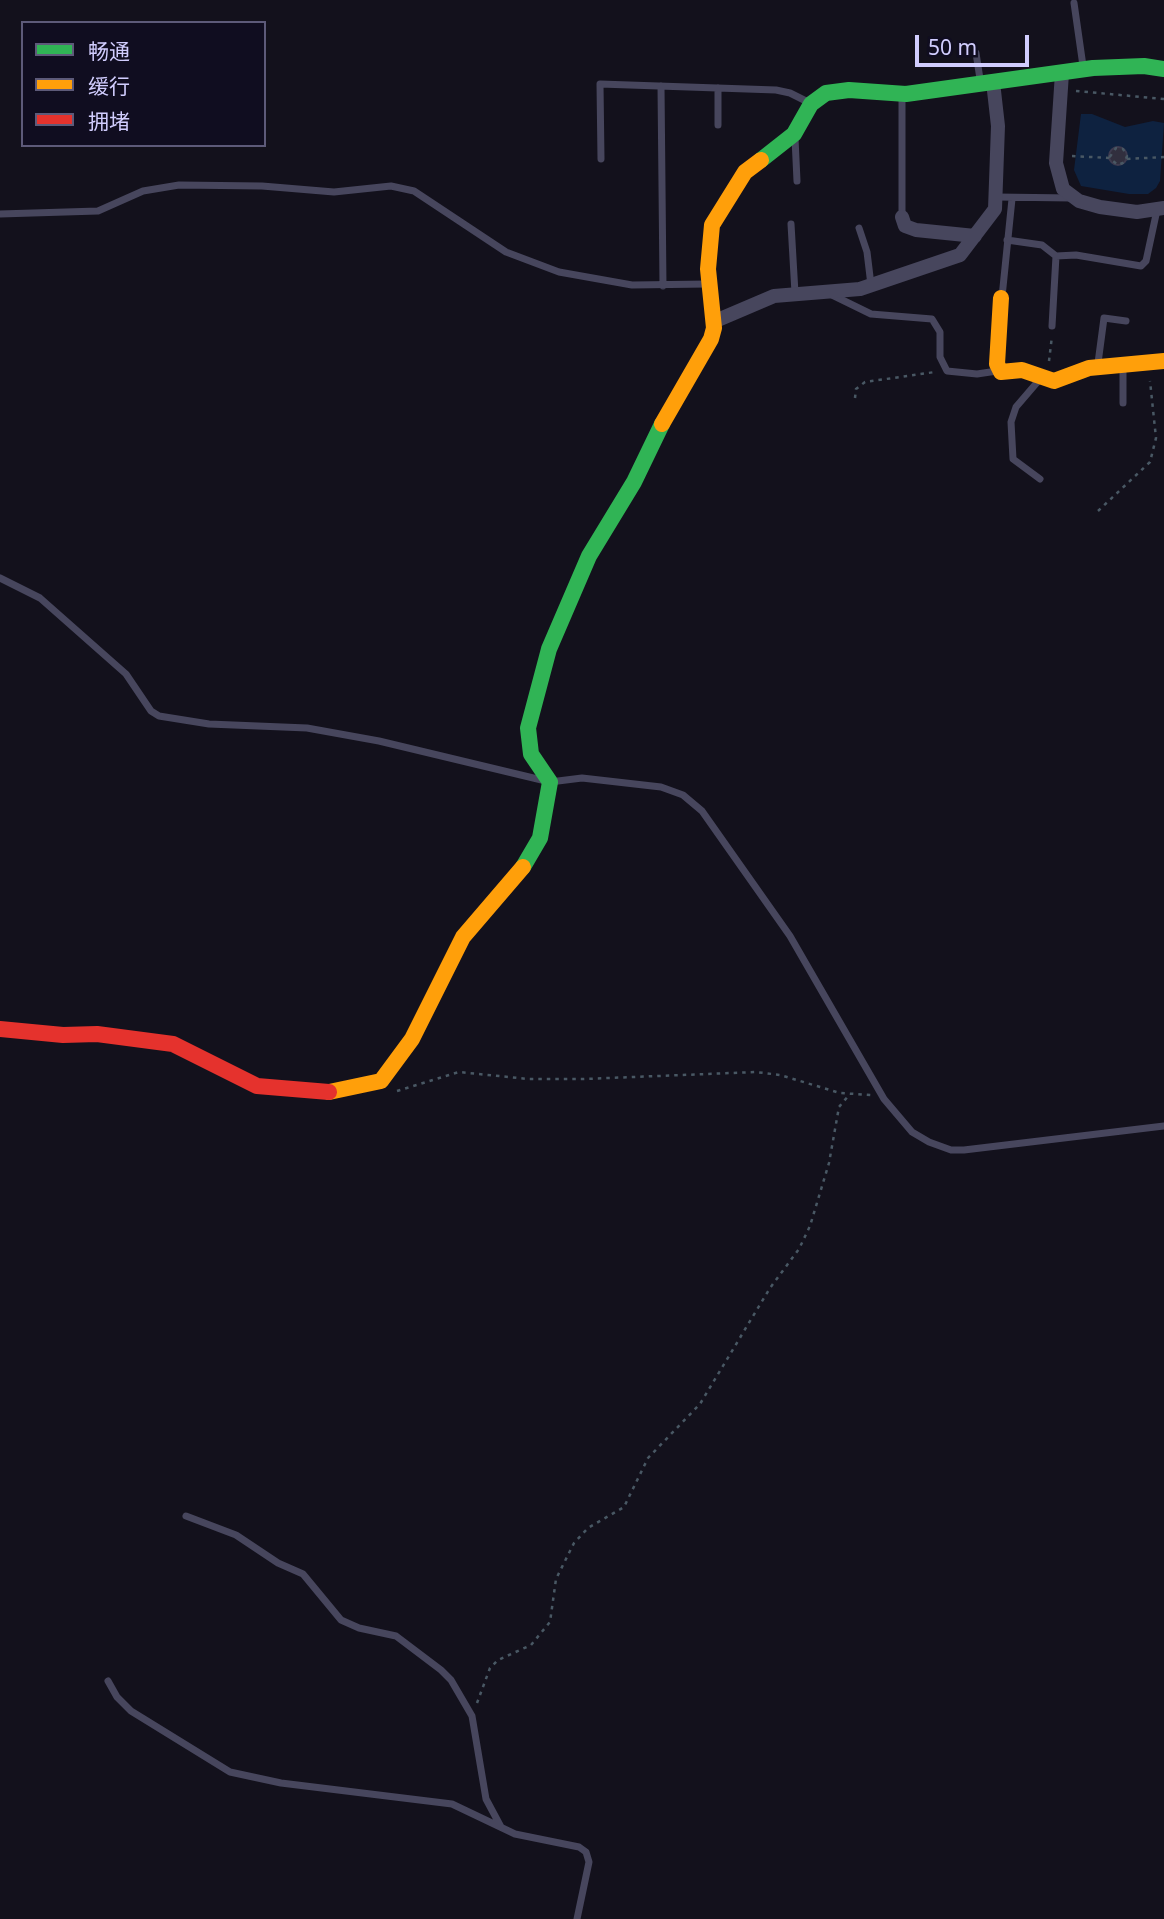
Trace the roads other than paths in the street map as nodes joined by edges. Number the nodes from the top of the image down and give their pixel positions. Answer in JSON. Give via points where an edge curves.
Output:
{"nodes":[{"id":1,"x":1074,"y":3,"type":"dead end"},
{"id":2,"x":976,"y":53,"type":"dead end"},
{"id":3,"x":1164,"y":69,"type":"edge"},
{"id":4,"x":1084,"y":70,"type":"junction"},
{"id":5,"x":1062,"y":73,"type":"junction"},
{"id":6,"x":987,"y":83,"type":"junction"},
{"id":7,"x":661,"y":86,"type":"junction"},
{"id":8,"x":718,"y":88,"type":"junction"},
{"id":9,"x":902,"y":94,"type":"junction"},
{"id":10,"x":811,"y":104,"type":"junction"},
{"id":11,"x":718,"y":125,"type":"dead end"},
{"id":12,"x":794,"y":134,"type":"junction"},
{"id":13,"x":601,"y":159,"type":"dead end"},
{"id":14,"x":797,"y":181,"type":"dead end"},
{"id":15,"x":996,"y":197,"type":"junction"},
{"id":16,"x":1072,"y":198,"type":"junction"},
{"id":17,"x":1012,"y":199,"type":"junction"},
{"id":18,"x":1160,"y":209,"type":"edge"},
{"id":19,"x":0,"y":214,"type":"edge"},
{"id":20,"x":902,"y":217,"type":"joint"},
{"id":21,"x":791,"y":224,"type":"dead end"},
{"id":22,"x":859,"y":228,"type":"dead end"},
{"id":23,"x":975,"y":236,"type":"junction"},
{"id":24,"x":1007,"y":240,"type":"junction"},
{"id":25,"x":1056,"y":256,"type":"junction"},
{"id":26,"x":708,"y":284,"type":"junction"},
{"id":27,"x":663,"y":286,"type":"junction"},
{"id":28,"x":872,"y":286,"type":"junction"},
{"id":29,"x":825,"y":291,"type":"junction"},
{"id":30,"x":794,"y":293,"type":"junction"},
{"id":31,"x":1002,"y":298,"type":"joint"},
{"id":32,"x":713,"y":321,"type":"junction"},
{"id":33,"x":1126,"y":321,"type":"dead end"},
{"id":34,"x":1052,"y":326,"type":"road end"},
{"id":35,"x":1157,"y":362,"type":"edge"},
{"id":36,"x":1123,"y":365,"type":"junction"},
{"id":37,"x":1098,"y":368,"type":"junction"},
{"id":38,"x":998,"y":370,"type":"junction"},
{"id":39,"x":1044,"y":379,"type":"junction"},
{"id":40,"x":1123,"y":403,"type":"dead end"},
{"id":41,"x":1040,"y":479,"type":"dead end"},
{"id":42,"x":0,"y":578,"type":"edge"},
{"id":43,"x":550,"y":782,"type":"junction"},
{"id":44,"x":0,"y":1029,"type":"edge"},
{"id":45,"x":1164,"y":1126,"type":"edge"},
{"id":46,"x":186,"y":1516,"type":"dead end"},
{"id":47,"x":108,"y":1681,"type":"dead end"},
{"id":48,"x":504,"y":1830,"type":"junction"},
{"id":49,"x":577,"y":1919,"type":"edge"}],
"edges":[{"from":1,"to":4,"type":"lane"},
{"from":2,"to":6,"type":"lane"},
{"from":3,"to":4,"type":"street"},
{"from":4,"to":5,"type":"street"},
{"from":5,"to":6,"type":"street"},
{"from":5,"to":16,"type":"street","via":[[1056,170]]},
{"from":6,"to":9,"type":"street"},
{"from":6,"to":15,"type":"street","via":[[998,127]]},
{"from":7,"to":8,"type":"lane"},
{"from":7,"to":13,"type":"lane","via":[[600,84]]},
{"from":7,"to":27,"type":"lane"},
{"from":8,"to":10,"type":"lane","via":[[776,90]]},
{"from":8,"to":11,"type":"lane"},
{"from":9,"to":10,"type":"street","via":[[835,91],[818,96]]},
{"from":9,"to":20,"type":"lane"},
{"from":10,"to":12,"type":"street"},
{"from":12,"to":14,"type":"lane"},
{"from":12,"to":26,"type":"street","via":[[745,172],[716,219],[709,238]]},
{"from":15,"to":17,"type":"lane"},
{"from":15,"to":23,"type":"street","via":[[992,215]]},
{"from":16,"to":17,"type":"lane"},
{"from":16,"to":18,"type":"street","via":[[1129,212]]},
{"from":17,"to":24,"type":"lane"},
{"from":18,"to":25,"type":"lane","via":[[1144,264]]},
{"from":19,"to":27,"type":"lane","via":[[98,211],[143,191],[179,185],[326,192],[391,186],[414,191],[506,252],[559,272]]},
{"from":20,"to":23,"type":"street","via":[[905,226],[916,230]]},
{"from":21,"to":30,"type":"lane"},
{"from":22,"to":28,"type":"lane"},
{"from":23,"to":28,"type":"street","via":[[952,259]]},
{"from":24,"to":25,"type":"lane","via":[[1042,245]]},
{"from":24,"to":31,"type":"lane"},
{"from":25,"to":34,"type":"lane"},
{"from":26,"to":27,"type":"lane"},
{"from":26,"to":32,"type":"street"},
{"from":28,"to":29,"type":"street"},
{"from":29,"to":30,"type":"street"},
{"from":29,"to":38,"type":"lane","via":[[871,314],[932,319],[940,332],[939,351],[947,371]]},
{"from":30,"to":32,"type":"street","via":[[757,300]]},
{"from":31,"to":38,"type":"street"},
{"from":32,"to":43,"type":"street","via":[[711,339],[589,556],[554,636],[528,728],[531,754]]},
{"from":33,"to":37,"type":"lane","via":[[1104,318]]},
{"from":35,"to":36,"type":"street"},
{"from":36,"to":37,"type":"street"},
{"from":36,"to":40,"type":"lane"},
{"from":37,"to":39,"type":"street","via":[[1062,379]]},
{"from":38,"to":39,"type":"street","via":[[1022,370]]},
{"from":39,"to":41,"type":"lane","via":[[1019,402],[1011,422],[1013,459]]},
{"from":42,"to":43,"type":"lane","via":[[40,598],[126,674],[159,716],[333,732]]},
{"from":43,"to":44,"type":"street","via":[[540,838],[525,868],[463,937],[412,1039],[381,1081],[327,1092],[257,1086],[173,1044]]},
{"from":43,"to":45,"type":"lane","via":[[582,778],[648,785],[692,801],[802,955],[884,1099],[912,1132],[951,1150]]},
{"from":46,"to":48,"type":"lane","via":[[236,1535],[303,1574],[341,1620],[406,1641],[450,1680],[472,1716],[486,1799]]},
{"from":47,"to":48,"type":"lane","via":[[131,1711],[230,1772],[281,1783],[452,1804]]},
{"from":48,"to":49,"type":"lane","via":[[586,1852],[589,1862]]}]}
